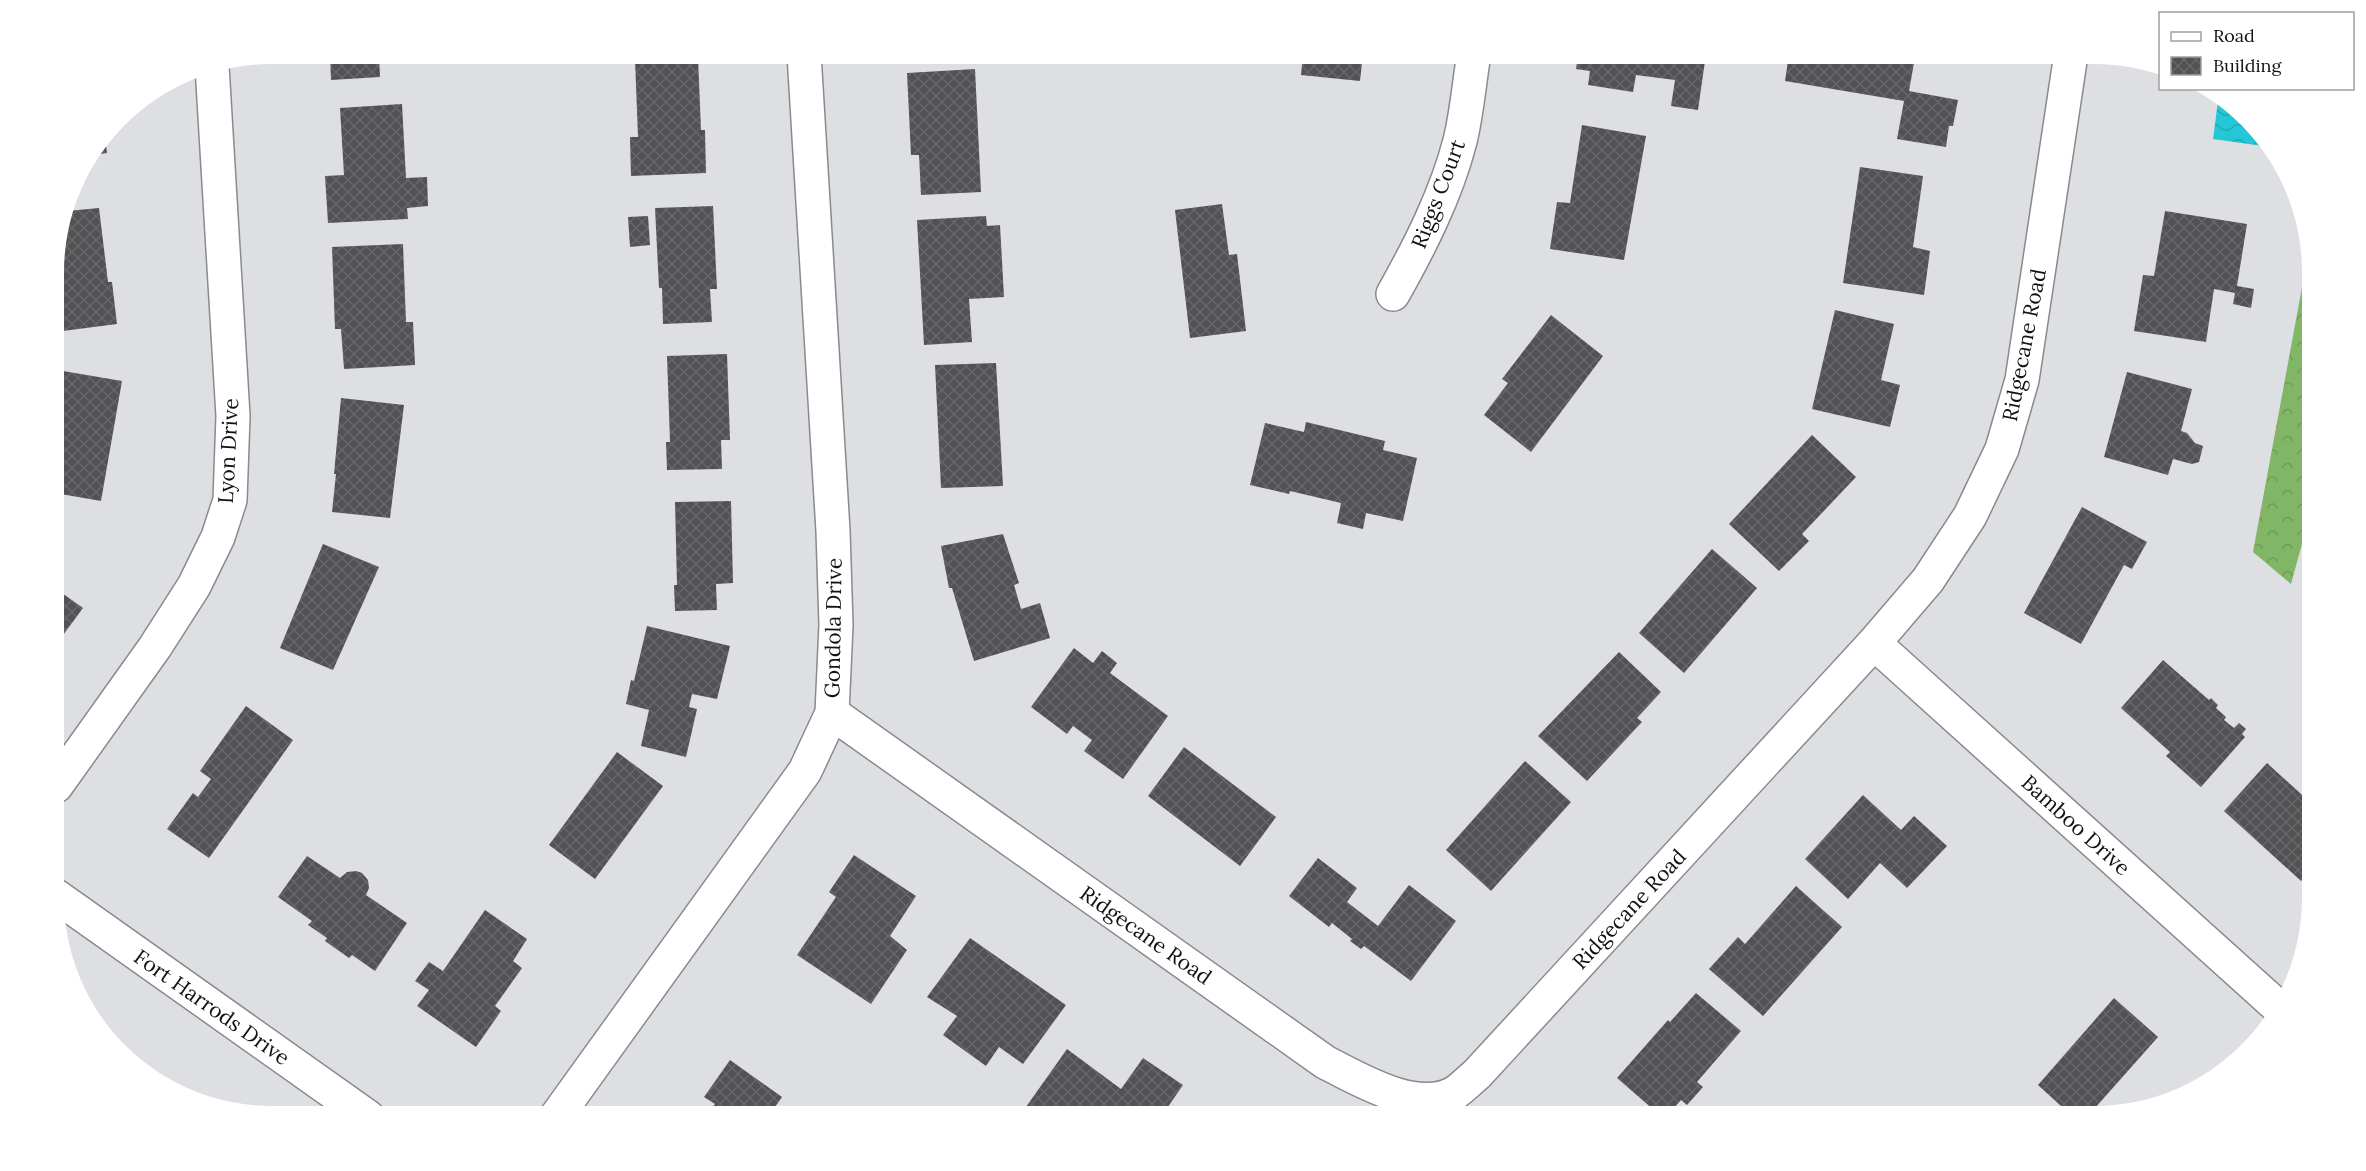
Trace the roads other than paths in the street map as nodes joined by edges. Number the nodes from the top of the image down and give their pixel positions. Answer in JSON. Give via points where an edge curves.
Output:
{"nodes":[{"id":1,"x":805,"y":64,"type":"edge"},
{"id":2,"x":1472,"y":64,"type":"edge"},
{"id":3,"x":2069,"y":64,"type":"edge"},
{"id":4,"x":213,"y":74,"type":"edge"},
{"id":5,"x":1393,"y":294,"type":"dead end"},
{"id":6,"x":1874,"y":643,"type":"junction"},
{"id":7,"x":832,"y":713,"type":"junction"},
{"id":8,"x":64,"y":774,"type":"edge"},
{"id":9,"x":64,"y":902,"type":"edge"},
{"id":10,"x":2273,"y":1002,"type":"edge"},
{"id":11,"x":352,"y":1106,"type":"edge"},
{"id":12,"x":564,"y":1106,"type":"edge"}],
"edges":[{"from":1,"to":7,"type":"street","name":"Gondola Drive","via":[[833,531],[836,625]]},
{"from":2,"to":5,"type":"street","name":"Riggs Court","via":[[1460,141],[1418,249]]},
{"from":3,"to":6,"type":"street","name":"Ridgecane Road","via":[[2022,380],[2002,449],[1970,516],[1928,580]]},
{"from":4,"to":8,"type":"street","name":"Lyon Drive","via":[[233,416],[230,500],[218,537],[194,586]]},
{"from":6,"to":7,"type":"street","name":"Ridgecane Road","via":[[1477,1074],[1455,1092],[1436,1099],[1408,1098],[1325,1062]]},
{"from":6,"to":10,"type":"street","name":"Bamboo Drive"},
{"from":7,"to":12,"type":"street","name":"Gondola Drive","via":[[805,771]]},
{"from":9,"to":11,"type":"street","name":"Fort Harrods Drive"}]}
